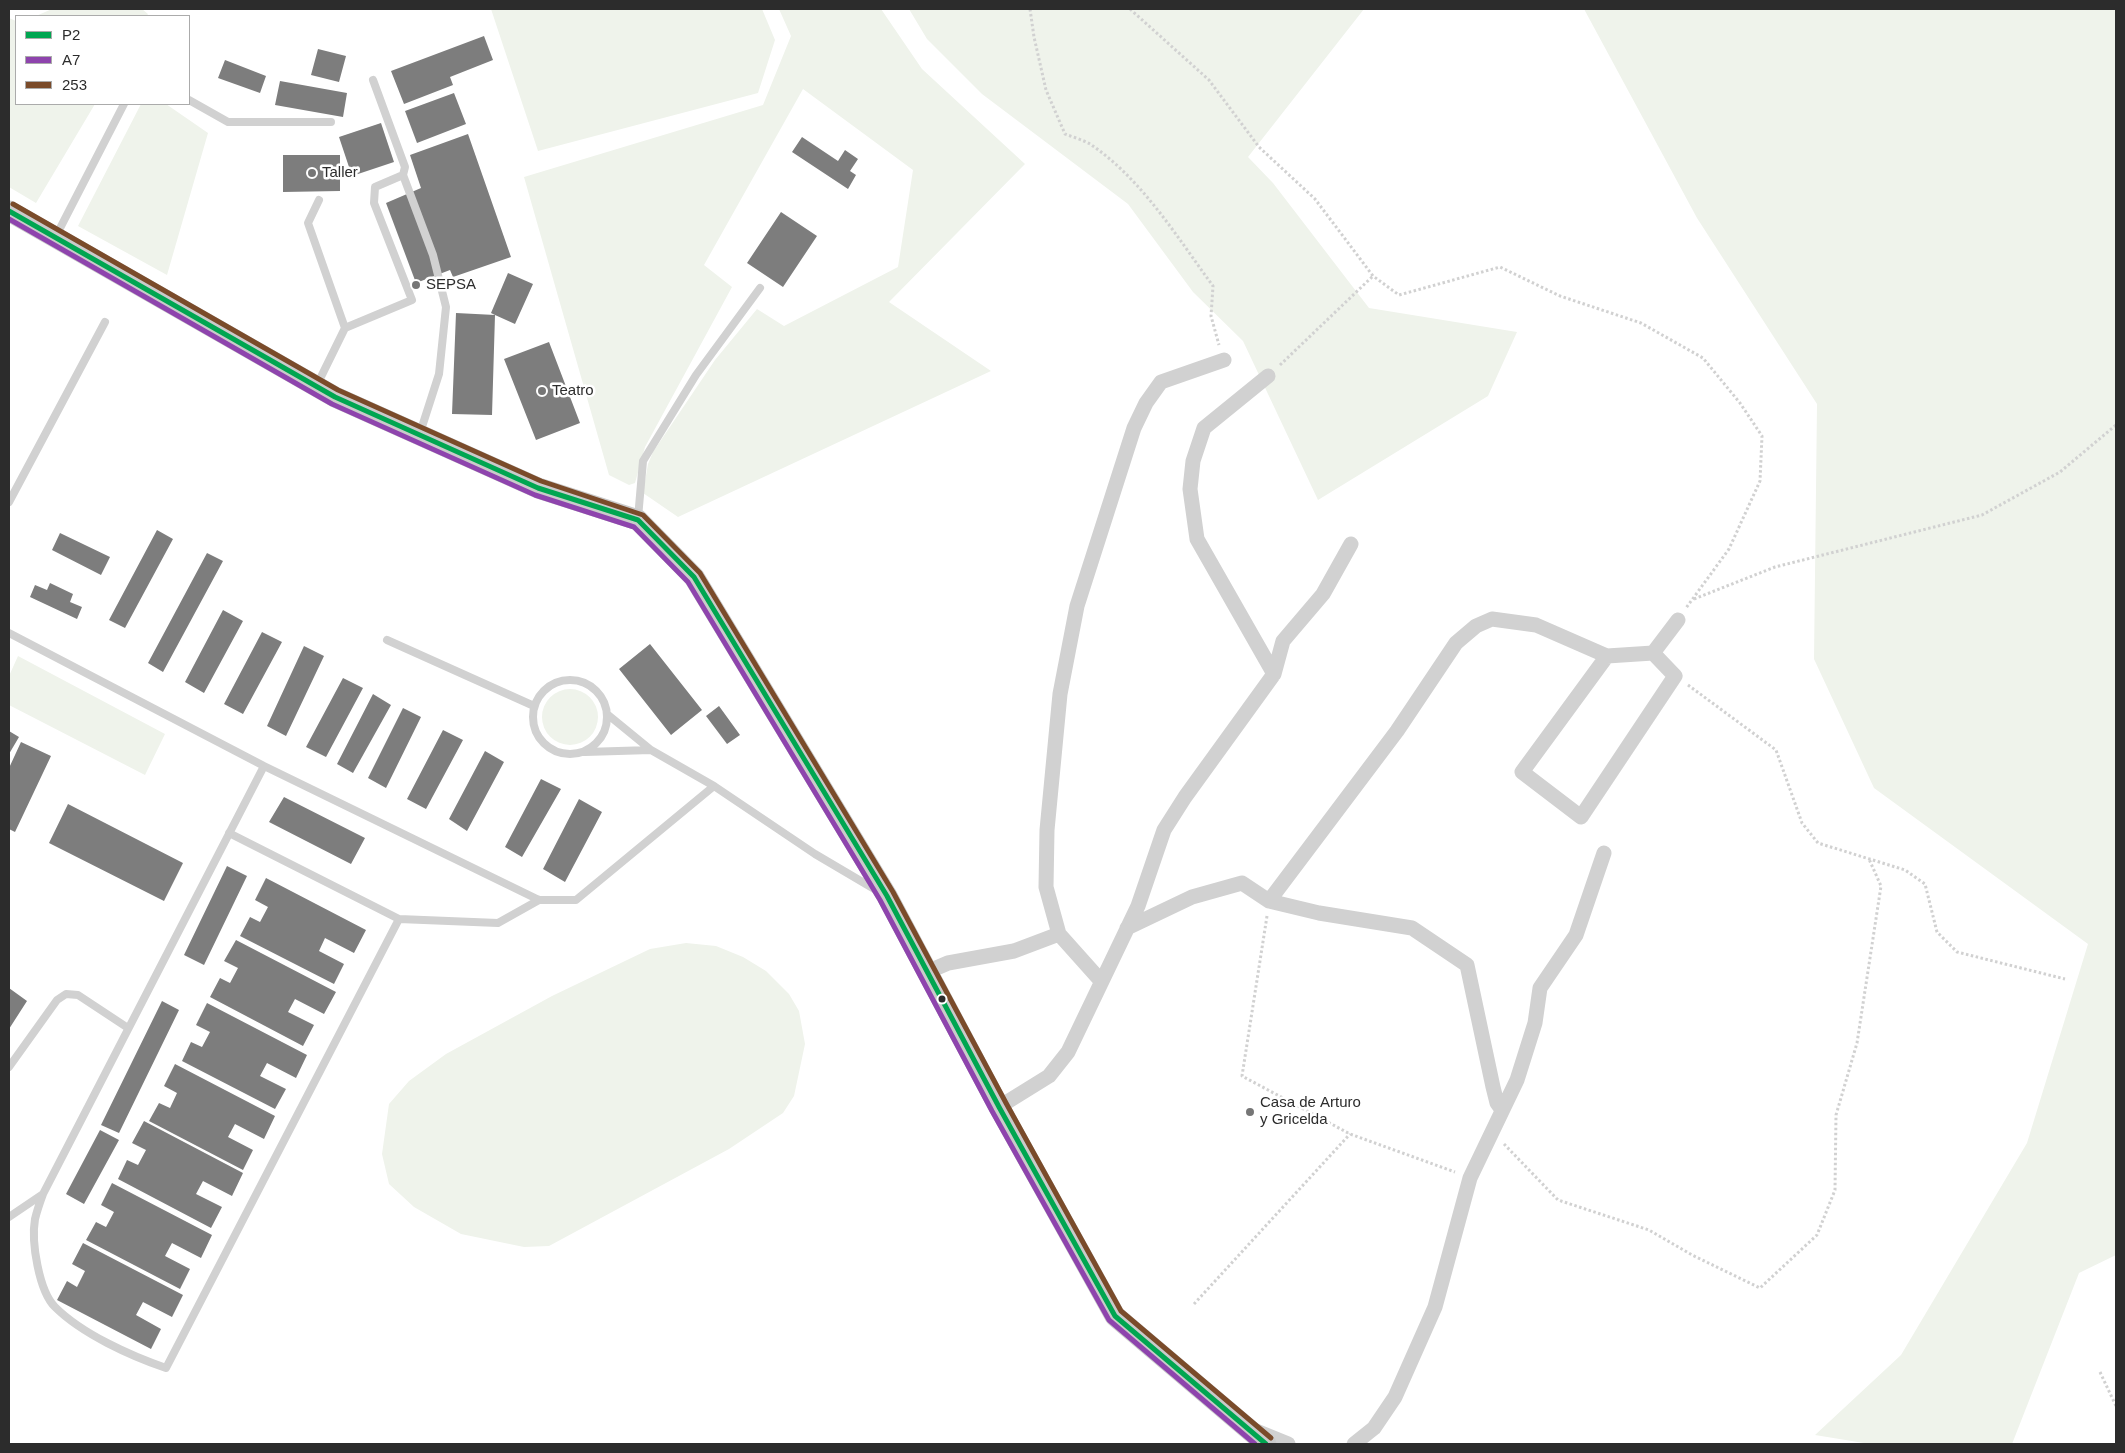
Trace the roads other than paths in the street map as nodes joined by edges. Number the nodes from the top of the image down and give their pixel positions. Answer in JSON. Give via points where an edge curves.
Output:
{"nodes":[{"id":1,"x":373,"y":80,"type":"dead end"},
{"id":2,"x":190,"y":101,"type":"edge"},
{"id":3,"x":123,"y":105,"type":"edge"},
{"id":4,"x":330,"y":122,"type":"dead end"},
{"id":5,"x":403,"y":175,"type":"junction"},
{"id":6,"x":319,"y":200,"type":"dead end"},
{"id":7,"x":9,"y":211,"type":"edge"},
{"id":8,"x":55,"y":238,"type":"junction"},
{"id":9,"x":760,"y":288,"type":"dead end"},
{"id":10,"x":106,"y":322,"type":"dead end"},
{"id":11,"x":344,"y":328,"type":"junction"},
{"id":12,"x":1224,"y":360,"type":"road end"},
{"id":13,"x":1268,"y":376,"type":"road end"},
{"id":14,"x":316,"y":386,"type":"junction"},
{"id":15,"x":419,"y":435,"type":"junction"},
{"id":16,"x":9,"y":502,"type":"edge"},
{"id":17,"x":638,"y":520,"type":"junction"},
{"id":18,"x":1351,"y":544,"type":"dead end"},
{"id":19,"x":1678,"y":620,"type":"road end"},
{"id":20,"x":9,"y":633,"type":"edge"},
{"id":21,"x":387,"y":640,"type":"dead end"},
{"id":22,"x":1653,"y":653,"type":"junction"},
{"id":23,"x":1606,"y":656,"type":"junction"},
{"id":24,"x":1274,"y":674,"type":"junction"},
{"id":25,"x":534,"y":706,"type":"junction"},
{"id":26,"x":607,"y":714,"type":"junction"},
{"id":27,"x":650,"y":750,"type":"junction"},
{"id":28,"x":584,"y":752,"type":"junction"},
{"id":29,"x":264,"y":766,"type":"junction"},
{"id":30,"x":714,"y":786,"type":"junction"},
{"id":31,"x":229,"y":833,"type":"junction"},
{"id":32,"x":1604,"y":853,"type":"dead end"},
{"id":33,"x":887,"y":896,"type":"junction"},
{"id":34,"x":539,"y":900,"type":"junction"},
{"id":35,"x":1269,"y":901,"type":"junction"},
{"id":36,"x":399,"y":919,"type":"junction"},
{"id":37,"x":1127,"y":928,"type":"junction"},
{"id":38,"x":1059,"y":934,"type":"junction"},
{"id":39,"x":927,"y":972,"type":"junction"},
{"id":40,"x":1101,"y":981,"type":"junction"},
{"id":41,"x":128,"y":1028,"type":"junction"},
{"id":42,"x":9,"y":1067,"type":"edge"},
{"id":43,"x":998,"y":1107,"type":"junction"},
{"id":44,"x":1502,"y":1110,"type":"junction"},
{"id":45,"x":43,"y":1194,"type":"junction"},
{"id":46,"x":9,"y":1217,"type":"edge"},
{"id":47,"x":1248,"y":1428,"type":"junction"},
{"id":48,"x":1266,"y":1444,"type":"edge"},
{"id":49,"x":1288,"y":1444,"type":"edge"},
{"id":50,"x":1354,"y":1444,"type":"edge"}],
"edges":[{"from":1,"to":5,"type":"lane","via":[[406,167]]},
{"from":2,"to":4,"type":"lane","via":[[228,122]]},
{"from":3,"to":8,"type":"lane"},
{"from":5,"to":11,"type":"lane","via":[[375,187],[374,202],[412,300]]},
{"from":5,"to":15,"type":"lane","via":[[433,255],[446,308],[440,374]]},
{"from":6,"to":11,"type":"lane","via":[[308,224]]},
{"from":7,"to":8,"type":"main road"},
{"from":8,"to":14,"type":"main road"},
{"from":9,"to":17,"type":"lane","via":[[696,375],[643,461]]},
{"from":10,"to":16,"type":"lane"},
{"from":11,"to":14,"type":"lane"},
{"from":12,"to":38,"type":"street","via":[[1161,382],[1146,403],[1134,428],[1077,606],[1060,694],[1047,830],[1046,887]]},
{"from":13,"to":24,"type":"street","via":[[1204,428],[1193,461],[1190,489],[1197,539]]},
{"from":14,"to":15,"type":"main road"},
{"from":15,"to":17,"type":"main road","via":[[538,488]]},
{"from":17,"to":33,"type":"main road","via":[[694,577]]},
{"from":18,"to":24,"type":"street","via":[[1323,594],[1283,641]]},
{"from":19,"to":22,"type":"street"},
{"from":20,"to":29,"type":"lane"},
{"from":21,"to":25,"type":"lane"},
{"from":22,"to":23,"type":"street"},
{"from":22,"to":23,"type":"street","via":[[1675,676],[1580,817],[1522,772]]},
{"from":23,"to":35,"type":"street","via":[[1536,625],[1492,619],[1476,626],[1456,643],[1397,731]]},
{"from":24,"to":37,"type":"street","via":[[1164,830],[1138,906]]},
{"from":25,"to":26,"type":"lane","via":[[549,685],[574,679],[596,691],[604,701]]},
{"from":25,"to":28,"type":"lane","via":[[532,719],[541,740],[560,753]]},
{"from":26,"to":27,"type":"lane"},
{"from":26,"to":28,"type":"lane","via":[[602,737]]},
{"from":27,"to":28,"type":"lane"},
{"from":27,"to":30,"type":"lane"},
{"from":29,"to":31,"type":"lane"},
{"from":29,"to":34,"type":"lane"},
{"from":30,"to":33,"type":"lane","via":[[815,854]]},
{"from":30,"to":34,"type":"lane","via":[[576,900]]},
{"from":31,"to":36,"type":"lane"},
{"from":31,"to":41,"type":"lane"},
{"from":32,"to":44,"type":"street","via":[[1576,935],[1540,988],[1535,1023],[1517,1080]]},
{"from":33,"to":39,"type":"main road"},
{"from":34,"to":36,"type":"lane","via":[[498,923]]},
{"from":35,"to":37,"type":"street","via":[[1242,883],[1192,897]]},
{"from":35,"to":44,"type":"street","via":[[1319,913],[1412,928],[1466,965],[1493,1087]]},
{"from":36,"to":45,"type":"lane","via":[[166,1368],[135,1358],[91,1334],[55,1307],[42,1285],[35,1240],[35,1220]]},
{"from":37,"to":40,"type":"street"},
{"from":38,"to":39,"type":"street","via":[[1014,951],[948,963]]},
{"from":38,"to":40,"type":"street"},
{"from":39,"to":43,"type":"main road"},
{"from":40,"to":43,"type":"street","via":[[1068,1052],[1049,1076]]},
{"from":41,"to":42,"type":"lane","via":[[78,995],[66,994],[56,1000]]},
{"from":41,"to":45,"type":"lane"},
{"from":43,"to":47,"type":"main road","via":[[1115,1316]]},
{"from":44,"to":50,"type":"street","via":[[1470,1178],[1435,1307],[1395,1396],[1374,1428]]},
{"from":45,"to":46,"type":"lane"},
{"from":47,"to":48,"type":"main road"},
{"from":47,"to":49,"type":"street"}]}
